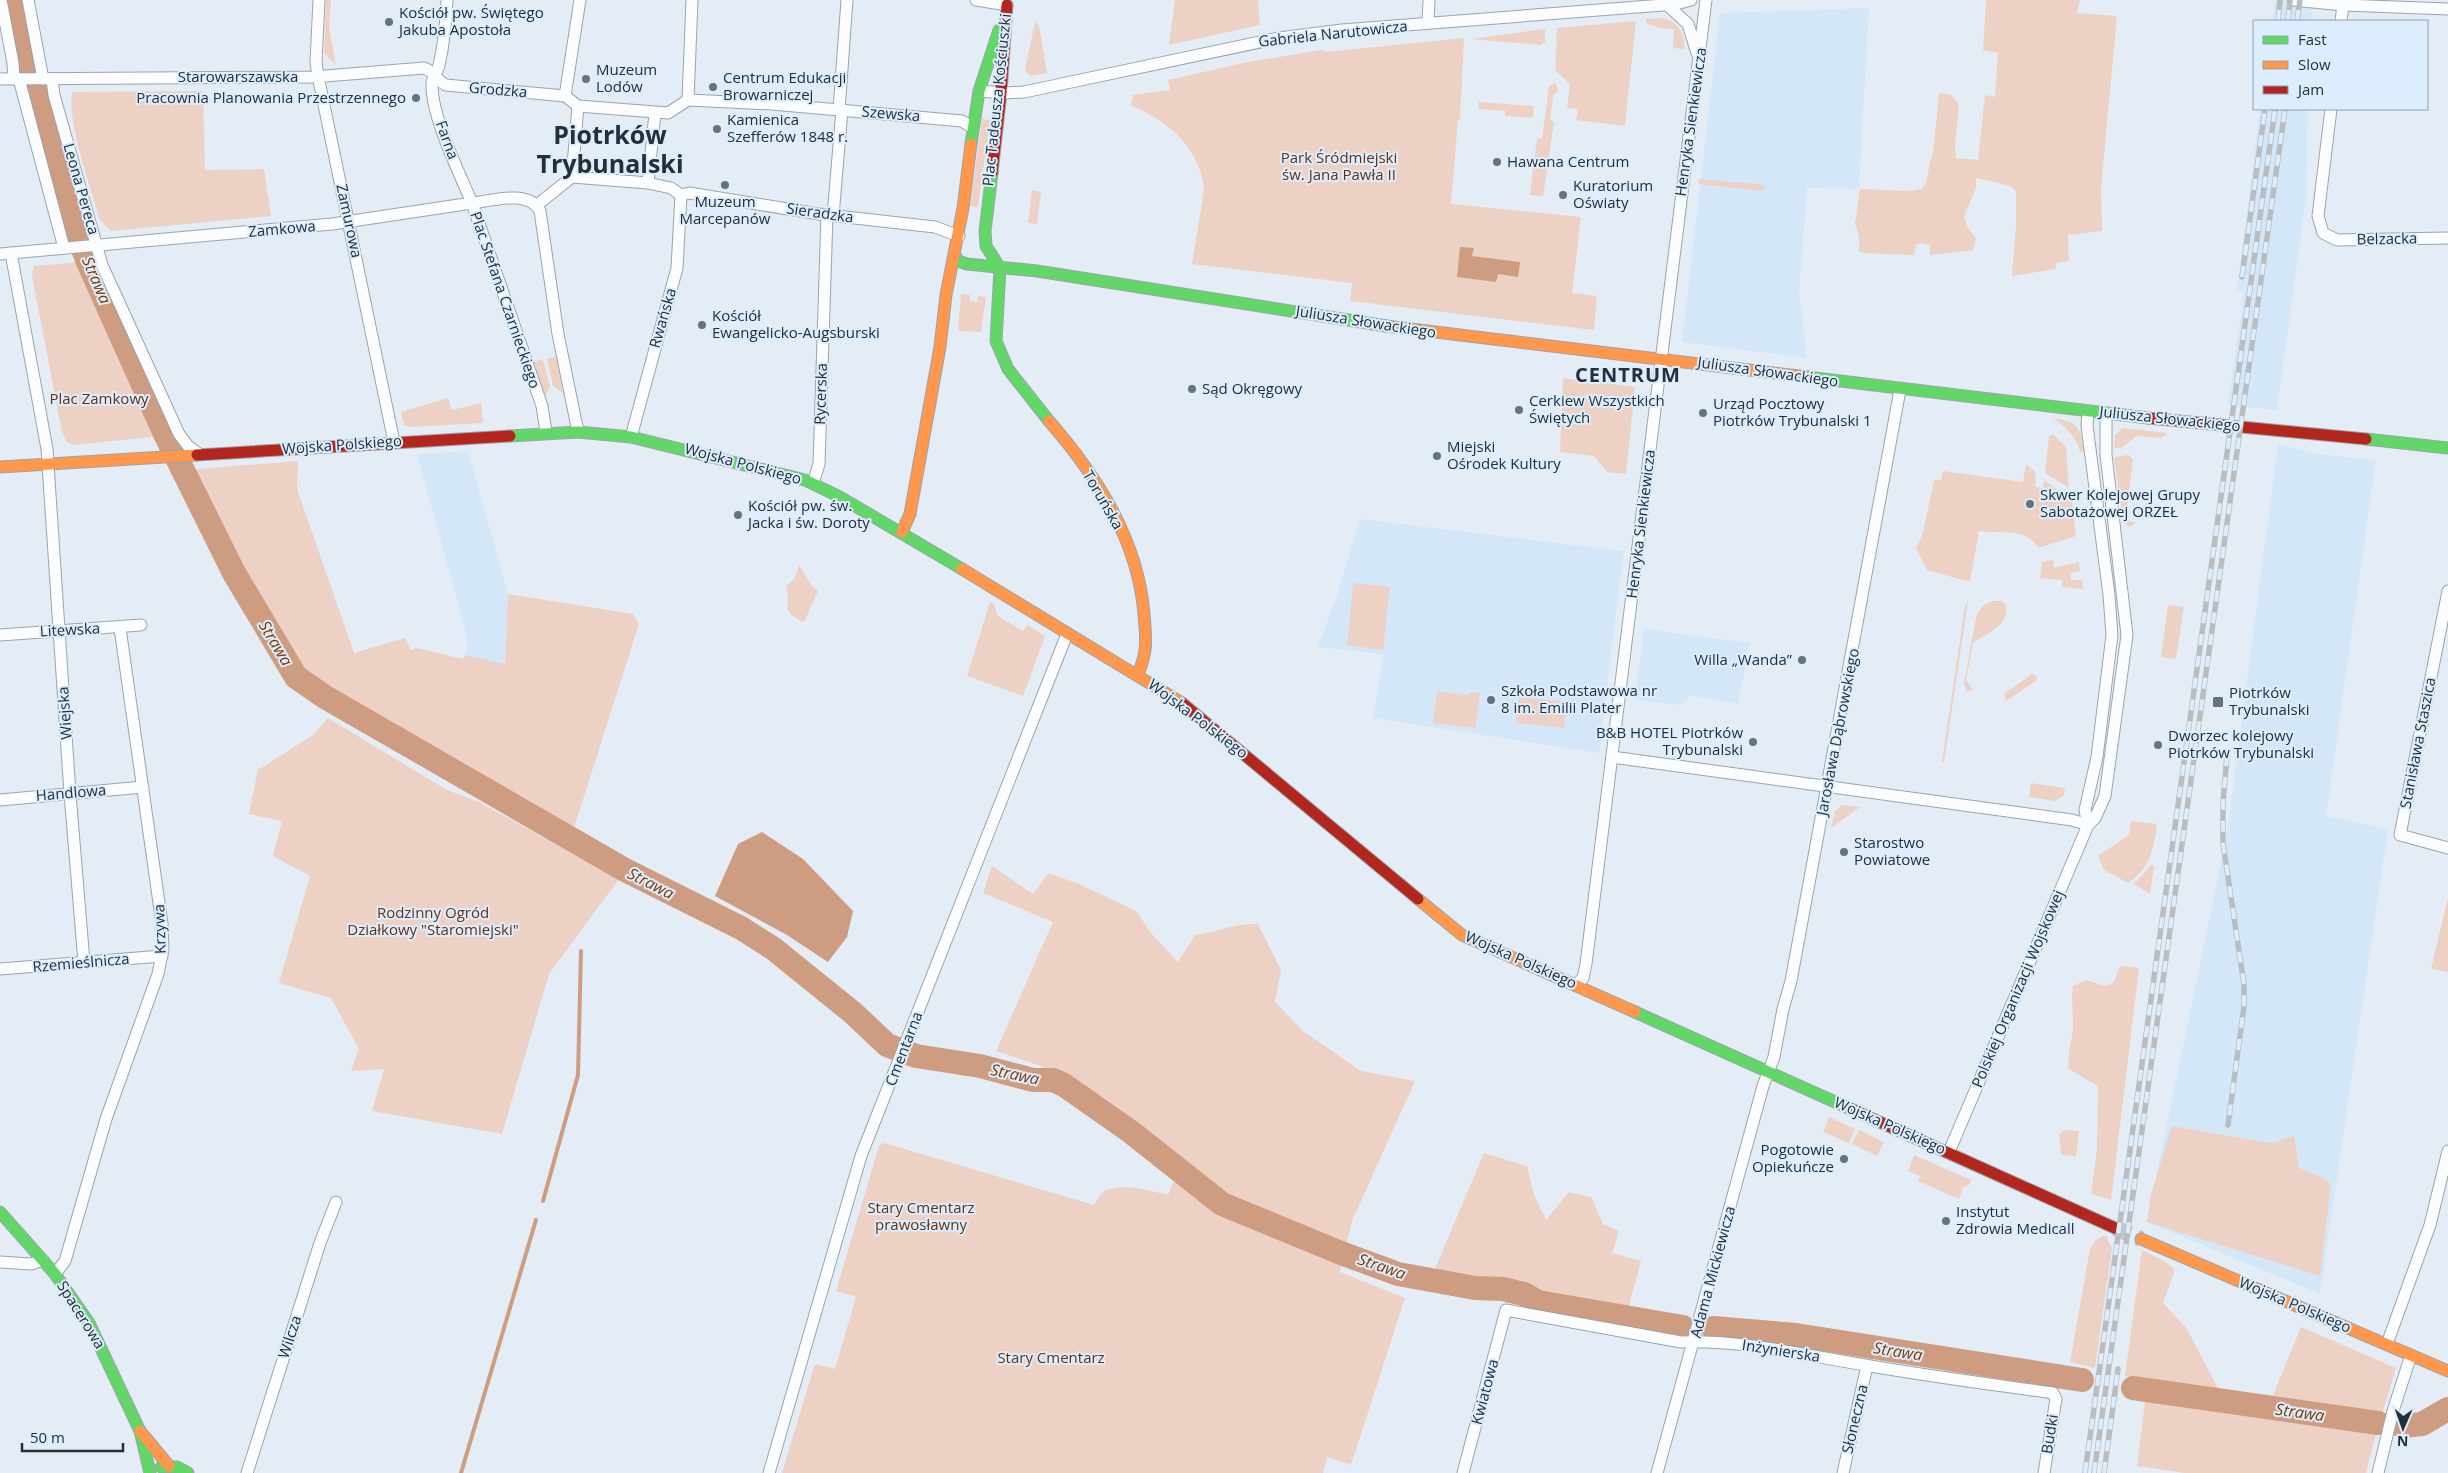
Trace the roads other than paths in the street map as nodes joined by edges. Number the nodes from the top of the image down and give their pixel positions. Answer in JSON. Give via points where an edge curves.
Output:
{"nodes":[{"id":1,"x":0,"y":0,"type":"edge"},
{"id":2,"x":28,"y":0,"type":"edge"},
{"id":3,"x":319,"y":0,"type":"edge"},
{"id":4,"x":447,"y":0,"type":"edge"},
{"id":5,"x":580,"y":0,"type":"edge"},
{"id":6,"x":692,"y":0,"type":"edge"},
{"id":7,"x":847,"y":0,"type":"edge"},
{"id":8,"x":976,"y":0,"type":"edge"},
{"id":9,"x":1430,"y":0,"type":"edge"},
{"id":10,"x":1691,"y":0,"type":"edge"},
{"id":11,"x":1706,"y":0,"type":"edge"},
{"id":12,"x":2293,"y":0,"type":"edge"},
{"id":13,"x":1007,"y":2,"type":"edge"},
{"id":14,"x":1666,"y":4,"type":"junction"},
{"id":15,"x":2343,"y":5,"type":"junction"},
{"id":16,"x":2448,"y":9,"type":"edge"},
{"id":17,"x":2341,"y":20,"type":"edge"},
{"id":18,"x":1428,"y":23,"type":"junction"},
{"id":19,"x":1697,"y":62,"type":"junction"},
{"id":20,"x":435,"y":75,"type":"junction"},
{"id":21,"x":318,"y":76,"type":"junction"},
{"id":22,"x":0,"y":79,"type":"edge"},
{"id":23,"x":32,"y":79,"type":"junction"},
{"id":24,"x":979,"y":91,"type":"junction"},
{"id":25,"x":1001,"y":93,"type":"junction"},
{"id":26,"x":566,"y":96,"type":"junction"},
{"id":27,"x":688,"y":100,"type":"junction"},
{"id":28,"x":578,"y":106,"type":"junction"},
{"id":29,"x":840,"y":110,"type":"junction"},
{"id":30,"x":2331,"y":110,"type":"edge"},
{"id":31,"x":655,"y":113,"type":"junction"},
{"id":32,"x":973,"y":128,"type":"junction"},
{"id":33,"x":572,"y":177,"type":"junction"},
{"id":34,"x":648,"y":183,"type":"junction"},
{"id":35,"x":681,"y":195,"type":"junction"},
{"id":36,"x":472,"y":203,"type":"junction"},
{"id":37,"x":537,"y":205,"type":"junction"},
{"id":38,"x":830,"y":215,"type":"junction"},
{"id":39,"x":349,"y":221,"type":"junction"},
{"id":40,"x":958,"y":236,"type":"junction"},
{"id":41,"x":2448,"y":238,"type":"edge"},
{"id":42,"x":94,"y":245,"type":"junction"},
{"id":43,"x":64,"y":248,"type":"junction"},
{"id":44,"x":989,"y":251,"type":"junction"},
{"id":45,"x":6,"y":253,"type":"edge"},
{"id":46,"x":955,"y":255,"type":"junction"},
{"id":47,"x":1000,"y":268,"type":"junction"},
{"id":48,"x":1661,"y":358,"type":"junction"},
{"id":49,"x":1900,"y":390,"type":"junction"},
{"id":50,"x":2088,"y":411,"type":"junction"},
{"id":51,"x":2106,"y":413,"type":"junction"},
{"id":52,"x":546,"y":432,"type":"junction"},
{"id":53,"x":578,"y":432,"type":"junction"},
{"id":54,"x":631,"y":437,"type":"junction"},
{"id":55,"x":394,"y":442,"type":"junction"},
{"id":56,"x":2448,"y":448,"type":"edge"},
{"id":57,"x":199,"y":454,"type":"junction"},
{"id":58,"x":48,"y":464,"type":"junction"},
{"id":59,"x":0,"y":467,"type":"edge"},
{"id":60,"x":813,"y":483,"type":"junction"},
{"id":61,"x":902,"y":532,"type":"junction"},
{"id":62,"x":2448,"y":591,"type":"edge"},
{"id":63,"x":2124,"y":594,"type":"junction"},
{"id":64,"x":2109,"y":596,"type":"junction"},
{"id":65,"x":141,"y":625,"type":"dead end"},
{"id":66,"x":120,"y":628,"type":"junction"},
{"id":67,"x":60,"y":630,"type":"junction"},
{"id":68,"x":1067,"y":634,"type":"junction"},
{"id":69,"x":0,"y":635,"type":"edge"},
{"id":70,"x":1138,"y":674,"type":"junction"},
{"id":71,"x":1612,"y":757,"type":"junction"},
{"id":72,"x":143,"y":787,"type":"junction"},
{"id":73,"x":1828,"y":787,"type":"junction"},
{"id":74,"x":70,"y":794,"type":"junction"},
{"id":75,"x":0,"y":800,"type":"edge"},
{"id":76,"x":2088,"y":825,"type":"junction"},
{"id":77,"x":2448,"y":848,"type":"edge"},
{"id":78,"x":162,"y":956,"type":"junction"},
{"id":79,"x":84,"y":962,"type":"junction"},
{"id":80,"x":0,"y":969,"type":"edge"},
{"id":81,"x":1576,"y":985,"type":"junction"},
{"id":82,"x":1768,"y":1071,"type":"junction"},
{"id":83,"x":2448,"y":1151,"type":"edge"},
{"id":84,"x":1949,"y":1152,"type":"junction"},
{"id":85,"x":336,"y":1202,"type":"dead end"},
{"id":86,"x":0,"y":1212,"type":"edge"},
{"id":87,"x":2116,"y":1228,"type":"tunnel mouth"},
{"id":88,"x":2141,"y":1239,"type":"tunnel mouth"},
{"id":89,"x":43,"y":1260,"type":"junction"},
{"id":90,"x":0,"y":1262,"type":"edge"},
{"id":91,"x":55,"y":1274,"type":"junction"},
{"id":92,"x":1506,"y":1310,"type":"joint"},
{"id":93,"x":1695,"y":1338,"type":"junction"},
{"id":94,"x":2387,"y":1344,"type":"junction"},
{"id":95,"x":2411,"y":1355,"type":"junction"},
{"id":96,"x":1867,"y":1366,"type":"junction"},
{"id":97,"x":2448,"y":1371,"type":"edge"},
{"id":98,"x":2055,"y":1395,"type":"joint"},
{"id":99,"x":140,"y":1432,"type":"junction"},
{"id":100,"x":170,"y":1466,"type":"junction"},
{"id":101,"x":150,"y":1473,"type":"edge"},
{"id":102,"x":188,"y":1473,"type":"edge"},
{"id":103,"x":247,"y":1473,"type":"edge"},
{"id":104,"x":769,"y":1473,"type":"edge"},
{"id":105,"x":1463,"y":1473,"type":"edge"},
{"id":106,"x":1657,"y":1473,"type":"edge"},
{"id":107,"x":1843,"y":1473,"type":"edge"},
{"id":108,"x":2044,"y":1473,"type":"edge"},
{"id":109,"x":2378,"y":1473,"type":"edge"}],
"edges":[{"from":1,"to":23,"type":"street","name":"Leona Pereca","via":[[13,63]]},
{"from":2,"to":23,"type":"street","name":"Leona Pereca"},
{"from":3,"to":21,"type":"street","name":"Zamurowa"},
{"from":4,"to":20,"type":"street","name":"Farna","via":[[444,39]]},
{"from":5,"to":26,"type":"street"},
{"from":6,"to":27,"type":"street"},
{"from":7,"to":29,"type":"street","name":"Rycerska"},
{"from":8,"to":13,"type":"street"},
{"from":9,"to":18,"type":"street"},
{"from":10,"to":14,"type":"street","name":"Gabriela Narutowicza"},
{"from":11,"to":19,"type":"street","name":"Henryka Sienkiewicza"},
{"from":12,"to":15,"type":"street"},
{"from":13,"to":24,"type":"street","name":"Plac Tadeusza Kościuszki"},
{"from":13,"to":25,"type":"street","name":"Plac Tadeusza Kościuszki"},
{"from":14,"to":18,"type":"street","name":"Gabriela Narutowicza"},
{"from":14,"to":19,"type":"street","via":[[1690,27]]},
{"from":15,"to":16,"type":"street"},
{"from":15,"to":17,"type":"street"},
{"from":18,"to":25,"type":"street","name":"Gabriela Narutowicza","via":[[1252,42],[1024,92]]},
{"from":19,"to":48,"type":"street","name":"Henryka Sienkiewicza"},
{"from":20,"to":21,"type":"street","name":"Starowarszawska","via":[[424,68]]},
{"from":20,"to":26,"type":"street","name":"Grodzka","via":[[440,83],[446,85]]},
{"from":20,"to":36,"type":"street","name":"Farna","via":[[432,91],[436,106]]},
{"from":21,"to":23,"type":"street","name":"Starowarszawska"},
{"from":21,"to":39,"type":"street","name":"Zamurowa"},
{"from":22,"to":23,"type":"street","name":"Starowarszawska"},
{"from":23,"to":42,"type":"street","name":"Leona Pereca","via":[[54,95]]},
{"from":23,"to":43,"type":"street","name":"Leona Pereca"},
{"from":24,"to":25,"type":"street","name":"Gabriela Narutowicza"},
{"from":24,"to":32,"type":"street","name":"Plac Tadeusza Kościuszki"},
{"from":25,"to":44,"type":"street","name":"Plac Tadeusza Kościuszki","via":[[985,224]]},
{"from":26,"to":28,"type":"street"},
{"from":27,"to":29,"type":"street","name":"Szewska"},
{"from":27,"to":31,"type":"street","via":[[668,114]]},
{"from":28,"to":31,"type":"street"},
{"from":28,"to":33,"type":"street"},
{"from":29,"to":32,"type":"street","name":"Szewska","via":[[962,121]]},
{"from":29,"to":38,"type":"street","name":"Rycerska"},
{"from":30,"to":41,"type":"street","name":"Belzacka","via":[[2318,216],[2320,229],[2327,237],[2337,240]]},
{"from":31,"to":34,"type":"street"},
{"from":32,"to":40,"type":"street","name":"Plac Tadeusza Kościuszki"},
{"from":33,"to":34,"type":"street"},
{"from":33,"to":37,"type":"street"},
{"from":34,"to":35,"type":"street","via":[[671,188]]},
{"from":35,"to":38,"type":"street","name":"Sieradzka","via":[[689,193]]},
{"from":35,"to":54,"type":"street","name":"Rwańska","via":[[677,268]]},
{"from":36,"to":37,"type":"street","name":"Plac Stefana Czarnieckiego","via":[[508,199],[527,200]]},
{"from":36,"to":39,"type":"street","name":"Zamkowa"},
{"from":36,"to":52,"type":"street","name":"Plac Stefana Czarnieckiego","via":[[542,406]]},
{"from":37,"to":53,"type":"street","via":[[542,216],[558,334]]},
{"from":38,"to":40,"type":"street","name":"Sieradzka","via":[[935,227]]},
{"from":38,"to":60,"type":"street","name":"Rycerska","via":[[819,464]]},
{"from":39,"to":42,"type":"street","name":"Zamkowa"},
{"from":39,"to":55,"type":"street","name":"Zamurowa"},
{"from":40,"to":44,"type":"street","name":"Plac Tadeusza Kościuszki"},
{"from":40,"to":46,"type":"street","name":"Plac Tadeusza Kościuszki"},
{"from":42,"to":43,"type":"street","name":"Zamkowa"},
{"from":42,"to":57,"type":"street","name":"Leona Pereca","via":[[179,434]]},
{"from":43,"to":45,"type":"street"},
{"from":44,"to":47,"type":"street","name":"Plac Tadeusza Kościuszki"},
{"from":45,"to":58,"type":"street"},
{"from":46,"to":47,"type":"street","via":[[963,264]]},
{"from":46,"to":61,"type":"street","name":"Plac Tadeusza Kościuszki","via":[[910,514]]},
{"from":47,"to":48,"type":"street","name":"Juliusza Słowackiego","via":[[1223,299],[1341,321]]},
{"from":47,"to":70,"type":"street","name":"Toruńska","via":[[995,329],[997,350],[1011,374],[1074,450],[1125,538],[1137,569],[1147,646]]},
{"from":48,"to":49,"type":"street","name":"Juliusza Słowackiego"},
{"from":48,"to":71,"type":"street","name":"Henryka Sienkiewicza"},
{"from":49,"to":50,"type":"street","name":"Juliusza Słowackiego"},
{"from":49,"to":73,"type":"street","name":"Jarosława Dąbrowskiego"},
{"from":50,"to":51,"type":"street","name":"Juliusza Słowackiego"},
{"from":50,"to":64,"type":"street","name":"Polskiej Organizacji Wojskowej","via":[[2087,426]]},
{"from":51,"to":56,"type":"street","name":"Juliusza Słowackiego"},
{"from":51,"to":63,"type":"street","name":"Polskiej Organizacji Wojskowej","via":[[2106,454]]},
{"from":52,"to":53,"type":"street","name":"Wojska Polskiego"},
{"from":52,"to":55,"type":"street","name":"Wojska Polskiego"},
{"from":53,"to":54,"type":"street","name":"Wojska Polskiego"},
{"from":54,"to":60,"type":"street","name":"Wojska Polskiego"},
{"from":55,"to":57,"type":"street","name":"Wojska Polskiego"},
{"from":57,"to":58,"type":"street","name":"Wojska Polskiego"},
{"from":58,"to":59,"type":"street"},
{"from":58,"to":67,"type":"street","name":"Wiejska"},
{"from":60,"to":61,"type":"street","name":"Wojska Polskiego"},
{"from":61,"to":68,"type":"street","name":"Wojska Polskiego"},
{"from":62,"to":77,"type":"street","name":"Stanisława Staszica","via":[[2400,835]]},
{"from":63,"to":64,"type":"street"},
{"from":63,"to":76,"type":"street","name":"Polskiej Organizacji Wojskowej","via":[[2126,658],[2109,776],[2101,807]]},
{"from":64,"to":76,"type":"street","name":"Polskiej Organizacji Wojskowej","via":[[2111,660],[2097,757],[2085,810]]},
{"from":65,"to":66,"type":"street","name":"Litewska"},
{"from":66,"to":67,"type":"street","name":"Litewska"},
{"from":66,"to":72,"type":"street","name":"Krzywa"},
{"from":67,"to":69,"type":"street","name":"Litewska"},
{"from":67,"to":74,"type":"street","name":"Wiejska"},
{"from":68,"to":70,"type":"street","name":"Wojska Polskiego"},
{"from":68,"to":104,"type":"street","name":"Cmentarna","via":[[851,1188]]},
{"from":70,"to":81,"type":"street","name":"Wojska Polskiego","via":[[1188,707],[1462,935]]},
{"from":71,"to":73,"type":"street"},
{"from":71,"to":81,"type":"street","name":"Henryka Sienkiewicza","via":[[1585,972],[1584,978]]},
{"from":72,"to":74,"type":"street","name":"Handlowa"},
{"from":72,"to":78,"type":"street","name":"Krzywa","via":[[162,924]]},
{"from":73,"to":76,"type":"street","via":[[2072,820]]},
{"from":73,"to":82,"type":"street","name":"Jarosława Dąbrowskiego","via":[[1795,962]]},
{"from":74,"to":75,"type":"street","name":"Handlowa"},
{"from":74,"to":79,"type":"street","name":"Wiejska"},
{"from":76,"to":84,"type":"street","name":"Polskiej Organizacji Wojskowej"},
{"from":78,"to":79,"type":"street","name":"Rzemieślnicza"},
{"from":78,"to":91,"type":"street","name":"Krzywa","via":[[106,1119],[65,1261]]},
{"from":79,"to":80,"type":"street","name":"Rzemieślnicza"},
{"from":81,"to":82,"type":"street","name":"Wojska Polskiego"},
{"from":82,"to":84,"type":"street","name":"Wojska Polskiego"},
{"from":82,"to":93,"type":"street","name":"Adama Mickiewicza"},
{"from":83,"to":94,"type":"street","via":[[2430,1226]]},
{"from":84,"to":87,"type":"street","name":"Wojska Polskiego"},
{"from":85,"to":103,"type":"street","name":"Wilcza"},
{"from":86,"to":89,"type":"street","name":"Spacerowa"},
{"from":88,"to":94,"type":"street","name":"Wojska Polskiego"},
{"from":89,"to":90,"type":"street","via":[[31,1264]]},
{"from":89,"to":91,"type":"street","name":"Spacerowa"},
{"from":91,"to":99,"type":"street","name":"Spacerowa","via":[[94,1332]]},
{"from":92,"to":93,"type":"street","name":"Inżynierska","via":[[1681,1342]]},
{"from":92,"to":105,"type":"street","name":"Kwiatowa"},
{"from":93,"to":96,"type":"street","name":"Inżynierska","via":[[1773,1348]]},
{"from":93,"to":106,"type":"street","name":"Adama Mickiewicza"},
{"from":94,"to":95,"type":"street","name":"Wojska Polskiego"},
{"from":95,"to":97,"type":"street","name":"Wojska Polskiego"},
{"from":95,"to":109,"type":"street"},
{"from":96,"to":98,"type":"street","name":"Inżynierska"},
{"from":96,"to":107,"type":"street","name":"Słoneczna"},
{"from":98,"to":108,"type":"street","name":"Budki"},
{"from":99,"to":100,"type":"street","name":"Spacerowa"},
{"from":99,"to":101,"type":"street","name":"Spacerowa"},
{"from":100,"to":101,"type":"street","via":[[162,1466]]},
{"from":100,"to":102,"type":"street"}]}
